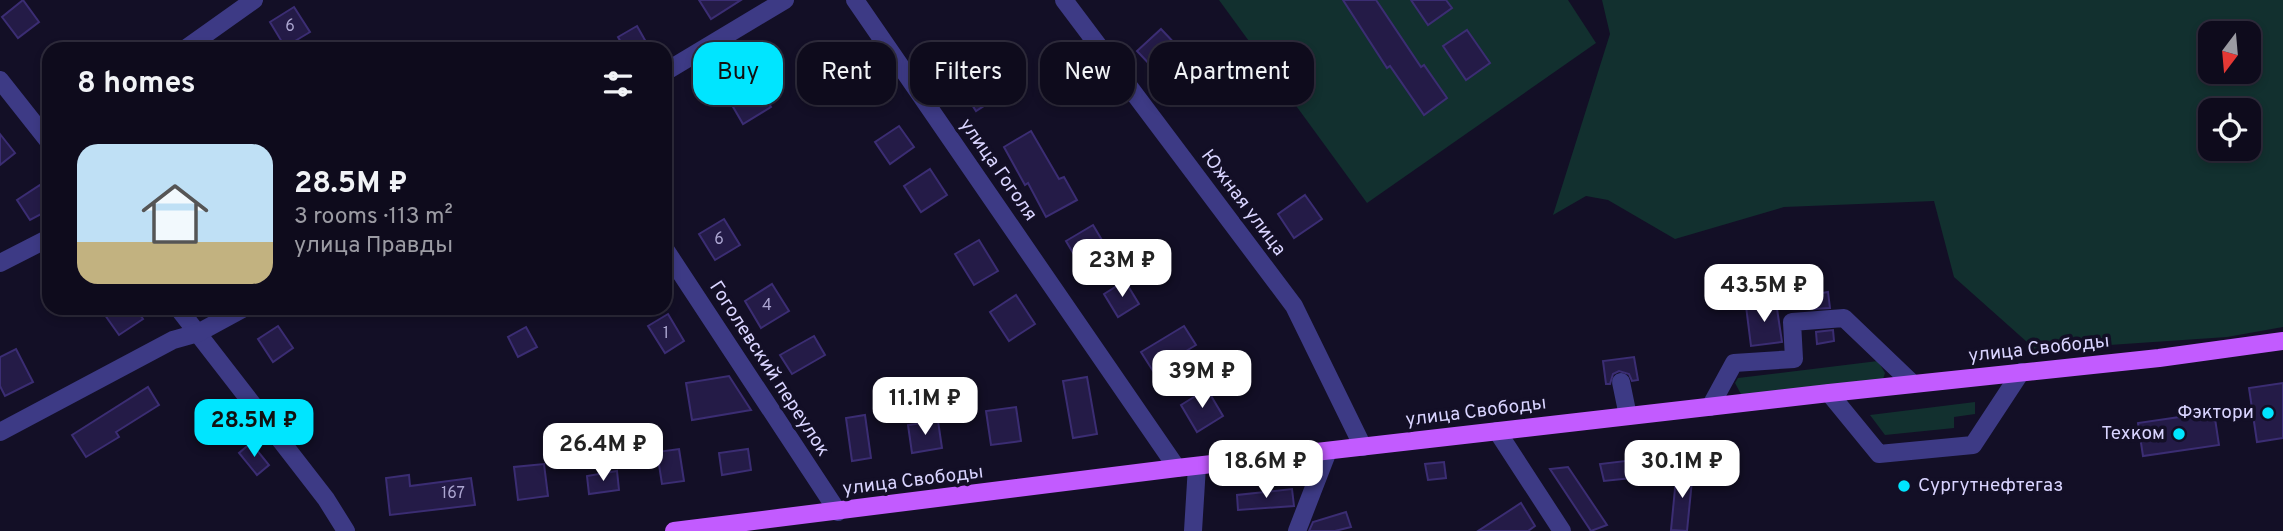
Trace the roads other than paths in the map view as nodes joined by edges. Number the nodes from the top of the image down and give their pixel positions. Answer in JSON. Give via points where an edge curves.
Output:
{"nodes":[{"id":1,"x":254,"y":0,"type":"edge"},
{"id":2,"x":785,"y":0,"type":"edge"},
{"id":3,"x":855,"y":0,"type":"edge"},
{"id":4,"x":1064,"y":0,"type":"edge"},
{"id":5,"x":195,"y":42,"type":"edge"},
{"id":6,"x":672,"y":68,"type":"edge"},
{"id":7,"x":0,"y":80,"type":"edge"},
{"id":8,"x":42,"y":133,"type":"edge"},
{"id":9,"x":42,"y":242,"type":"edge"},
{"id":10,"x":672,"y":260,"type":"edge"},
{"id":11,"x":0,"y":263,"type":"edge"},
{"id":12,"x":184,"y":315,"type":"edge"},
{"id":13,"x":231,"y":315,"type":"edge"},
{"id":14,"x":198,"y":333,"type":"junction"},
{"id":15,"x":2283,"y":341,"type":"edge"},
{"id":16,"x":2021,"y":372,"type":"junction"},
{"id":17,"x":1621,"y":382,"type":"dead end"},
{"id":18,"x":1913,"y":384,"type":"junction"},
{"id":19,"x":1829,"y":393,"type":"junction"},
{"id":20,"x":1710,"y":407,"type":"junction"},
{"id":21,"x":1628,"y":416,"type":"junction"},
{"id":22,"x":1497,"y":431,"type":"junction"},
{"id":23,"x":0,"y":432,"type":"edge"},
{"id":24,"x":1363,"y":447,"type":"junction"},
{"id":25,"x":1328,"y":451,"type":"junction"},
{"id":26,"x":1198,"y":466,"type":"junction"},
{"id":27,"x":1177,"y":468,"type":"junction"},
{"id":28,"x":838,"y":512,"type":"junction"},
{"id":29,"x":787,"y":524,"type":"edge"},
{"id":30,"x":346,"y":531,"type":"edge"},
{"id":31,"x":674,"y":531,"type":"edge"},
{"id":32,"x":1193,"y":531,"type":"edge"},
{"id":33,"x":1297,"y":531,"type":"edge"},
{"id":34,"x":1562,"y":531,"type":"edge"}],
"edges":[{"from":1,"to":5,"type":"street"},
{"from":2,"to":6,"type":"street"},
{"from":3,"to":27,"type":"street","name":"улица Гоголя"},
{"from":4,"to":24,"type":"street","name":"Южная улица","via":[[1294,306]]},
{"from":7,"to":8,"type":"street"},
{"from":9,"to":11,"type":"street"},
{"from":10,"to":28,"type":"street","name":"Гоголевский переулок"},
{"from":12,"to":14,"type":"street"},
{"from":13,"to":14,"type":"street"},
{"from":14,"to":23,"type":"street","via":[[173,340]]},
{"from":14,"to":30,"type":"street","via":[[319,489]]},
{"from":15,"to":16,"type":"main road","name":"улица Свободы"},
{"from":16,"to":18,"type":"main road","name":"улица Свободы"},
{"from":16,"to":19,"type":"street","via":[[1973,445],[1879,454]]},
{"from":17,"to":21,"type":"street"},
{"from":18,"to":19,"type":"main road","name":"улица Свободы"},
{"from":18,"to":20,"type":"street","via":[[1844,318],[1792,322],[1794,359],[1734,363]]},
{"from":19,"to":20,"type":"main road","name":"улица Свободы"},
{"from":20,"to":21,"type":"main road","name":"улица Свободы"},
{"from":21,"to":22,"type":"main road","name":"улица Свободы"},
{"from":22,"to":24,"type":"main road","name":"улица Свободы"},
{"from":22,"to":34,"type":"street"},
{"from":24,"to":25,"type":"main road","name":"улица Свободы"},
{"from":25,"to":26,"type":"main road","name":"улица Свободы"},
{"from":25,"to":33,"type":"street"},
{"from":26,"to":27,"type":"main road","name":"улица Свободы"},
{"from":26,"to":32,"type":"street"},
{"from":27,"to":28,"type":"main road","name":"улица Свободы"},
{"from":28,"to":29,"type":"main road","name":"улица Свободы"},
{"from":29,"to":31,"type":"main road","name":"улица Свободы"}]}
